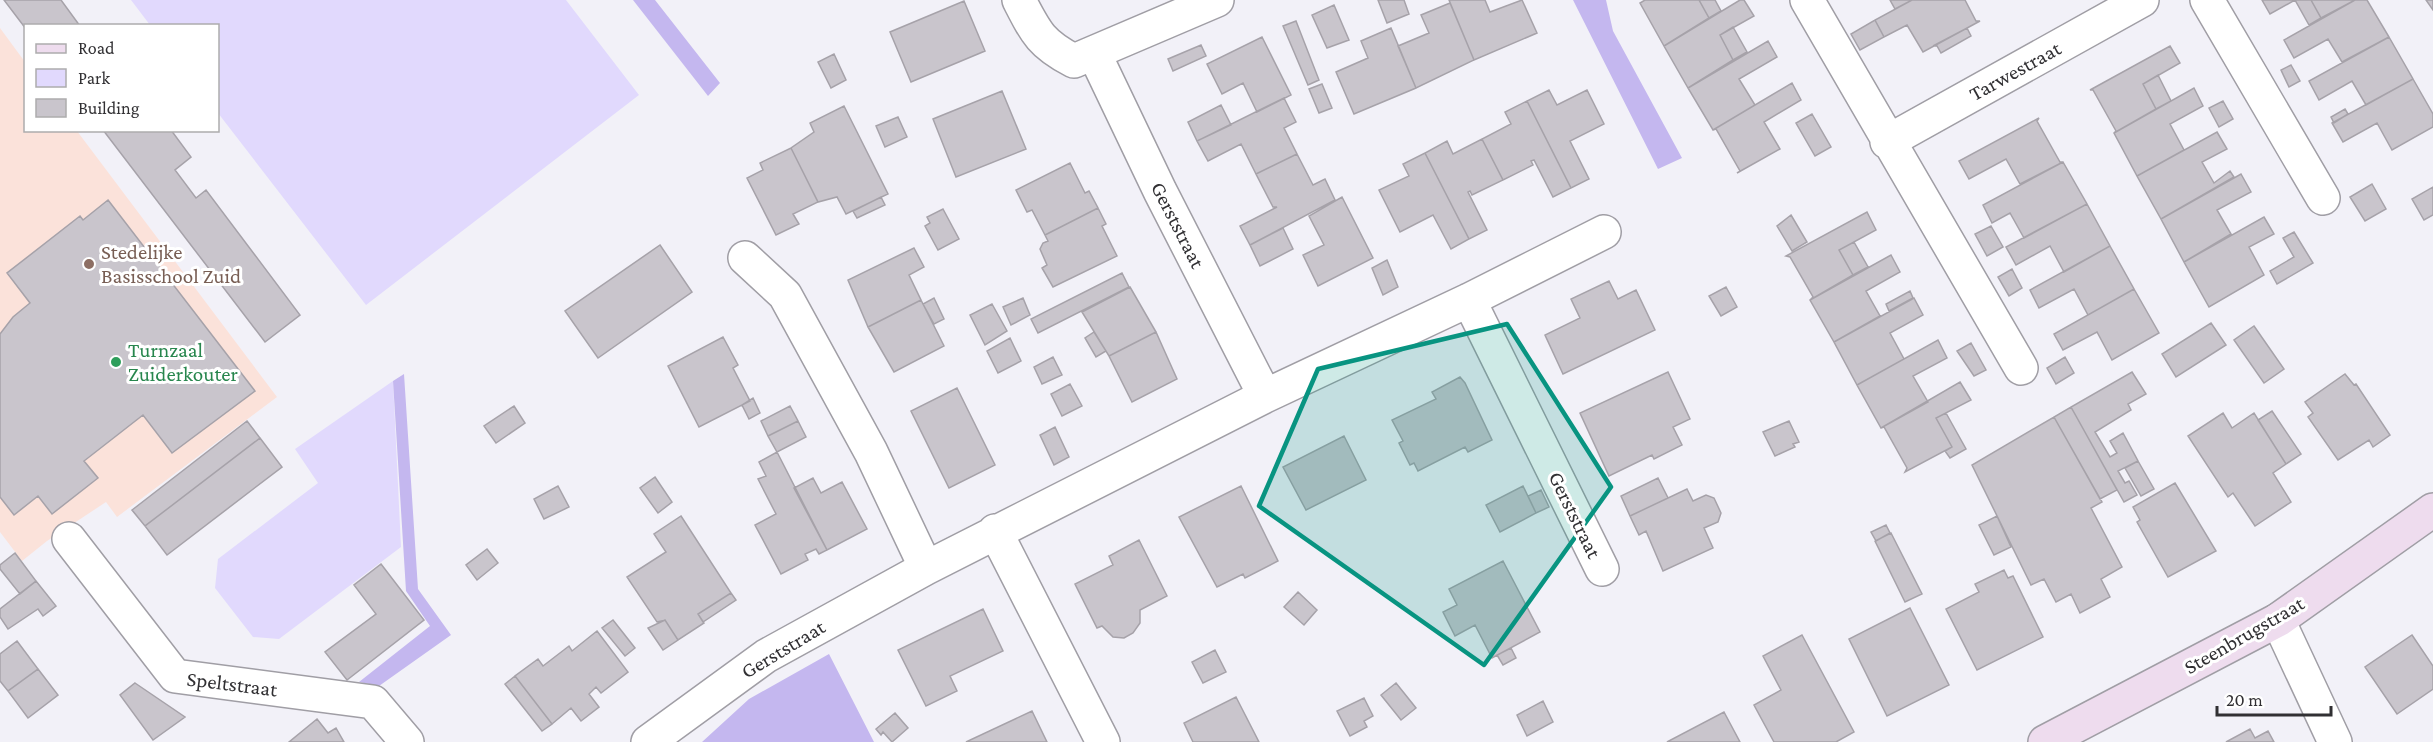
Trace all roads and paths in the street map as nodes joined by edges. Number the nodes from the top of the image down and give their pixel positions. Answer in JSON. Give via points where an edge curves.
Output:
{"nodes":[{"id":1,"x":1019,"y":0,"type":"edge"},
{"id":2,"x":1217,"y":0,"type":"edge"},
{"id":3,"x":1807,"y":0,"type":"edge"},
{"id":4,"x":2142,"y":0,"type":"edge"},
{"id":5,"x":2207,"y":0,"type":"edge"},
{"id":6,"x":1094,"y":53,"type":"junction"},
{"id":7,"x":1887,"y":142,"type":"junction"},
{"id":8,"x":2323,"y":198,"type":"dead end"},
{"id":9,"x":1604,"y":232,"type":"dead end"},
{"id":10,"x":745,"y":258,"type":"dead end"},
{"id":11,"x":1469,"y":300,"type":"junction"},
{"id":12,"x":2021,"y":368,"type":"dead end"},
{"id":13,"x":1265,"y":396,"type":"junction"},
{"id":14,"x":2433,"y":510,"type":"edge"},
{"id":15,"x":995,"y":531,"type":"junction"},
{"id":16,"x":69,"y":539,"type":"dead end"},
{"id":17,"x":927,"y":568,"type":"junction"},
{"id":18,"x":1602,"y":569,"type":"dead end"},
{"id":19,"x":2278,"y":620,"type":"junction"},
{"id":20,"x":407,"y":742,"type":"edge"},
{"id":21,"x":648,"y":742,"type":"edge"},
{"id":22,"x":1103,"y":742,"type":"edge"},
{"id":23,"x":2045,"y":742,"type":"edge"},
{"id":24,"x":2335,"y":742,"type":"edge"}],
"edges":[{"from":1,"to":6,"type":"street","via":[[1049,48],[1074,61]]},
{"from":2,"to":6,"type":"street"},
{"from":3,"to":7,"type":"street"},
{"from":4,"to":7,"type":"street","name":"Tarwestraat"},
{"from":5,"to":8,"type":"street"},
{"from":6,"to":13,"type":"street","name":"Gerststraat"},
{"from":7,"to":12,"type":"street"},
{"from":9,"to":11,"type":"street","name":"Gerststraat"},
{"from":10,"to":17,"type":"street","via":[[785,295],[871,452]]},
{"from":11,"to":13,"type":"street","name":"Gerststraat"},
{"from":11,"to":18,"type":"street","name":"Gerststraat"},
{"from":13,"to":15,"type":"street","name":"Gerststraat"},
{"from":14,"to":19,"type":"street","name":"Steenbrugstraat"},
{"from":15,"to":17,"type":"street","name":"Gerststraat"},
{"from":15,"to":22,"type":"street"},
{"from":16,"to":20,"type":"street","name":"Speltstraat","via":[[175,676],[373,702]]},
{"from":17,"to":21,"type":"street","name":"Gerststraat","via":[[766,656]]},
{"from":19,"to":23,"type":"street","name":"Steenbrugstraat"},
{"from":19,"to":24,"type":"street"}]}
